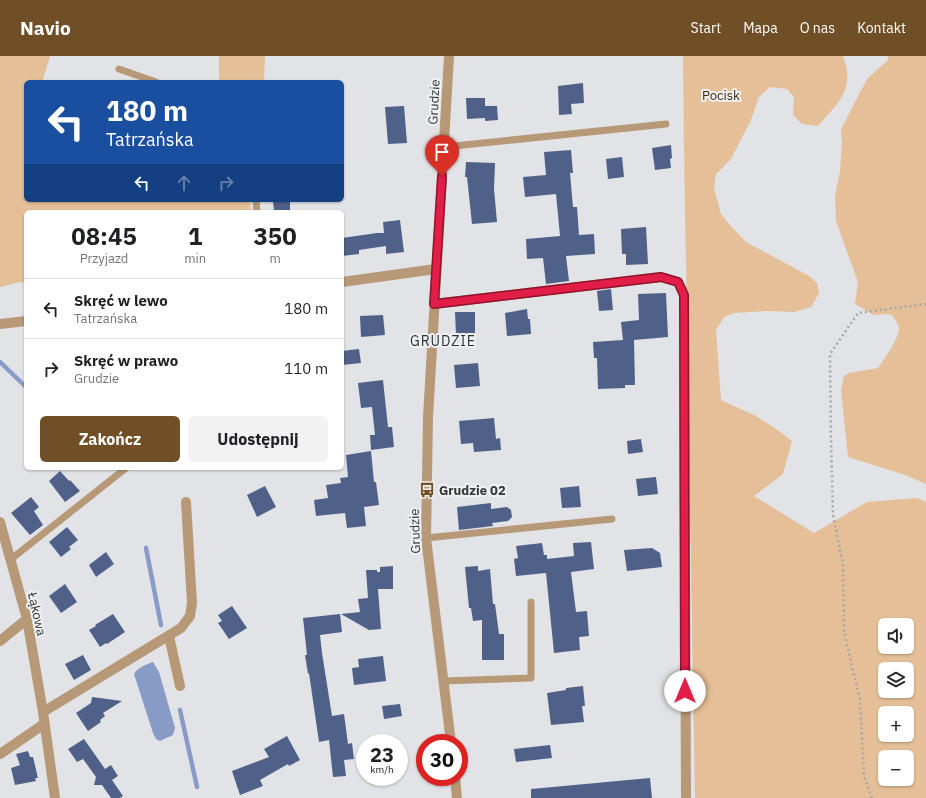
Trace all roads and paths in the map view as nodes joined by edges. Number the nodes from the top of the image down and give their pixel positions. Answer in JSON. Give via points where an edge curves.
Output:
{"nodes":[{"id":1,"x":449,"y":56,"type":"edge"},
{"id":2,"x":119,"y":69,"type":"dead end"},
{"id":3,"x":150,"y":80,"type":"edge"},
{"id":4,"x":666,"y":124,"type":"dead end"},
{"id":5,"x":444,"y":147,"type":"junction"},
{"id":6,"x":436,"y":269,"type":"junction"},
{"id":7,"x":344,"y":282,"type":"edge"},
{"id":8,"x":434,"y":304,"type":"junction"},
{"id":9,"x":926,"y":304,"type":"edge"},
{"id":10,"x":24,"y":321,"type":"edge"},
{"id":11,"x":0,"y":324,"type":"edge"},
{"id":12,"x":123,"y":470,"type":"edge"},
{"id":13,"x":186,"y":502,"type":"dead end"},
{"id":14,"x":612,"y":519,"type":"dead end"},
{"id":15,"x":0,"y":522,"type":"edge"},
{"id":16,"x":426,"y":538,"type":"junction"},
{"id":17,"x":10,"y":560,"type":"junction"},
{"id":18,"x":531,"y":602,"type":"dead end"},
{"id":19,"x":27,"y":619,"type":"junction"},
{"id":20,"x":169,"y":636,"type":"junction"},
{"id":21,"x":0,"y":641,"type":"edge"},
{"id":22,"x":443,"y":681,"type":"junction"},
{"id":23,"x":180,"y":686,"type":"dead end"},
{"id":24,"x":43,"y":712,"type":"junction"},
{"id":25,"x":44,"y":724,"type":"junction"},
{"id":26,"x":450,"y":734,"type":"edge"},
{"id":27,"x":0,"y":754,"type":"edge"},
{"id":28,"x":456,"y":786,"type":"edge"},
{"id":29,"x":55,"y":798,"type":"edge"},
{"id":30,"x":457,"y":798,"type":"edge"},
{"id":31,"x":686,"y":798,"type":"edge"},
{"id":32,"x":872,"y":798,"type":"edge"}],
"edges":[{"from":1,"to":5,"type":"street","name":"Grudzie"},
{"from":2,"to":3,"type":"lane"},
{"from":4,"to":5,"type":"lane"},
{"from":5,"to":6,"type":"street","name":"Grudzie"},
{"from":6,"to":7,"type":"street"},
{"from":6,"to":8,"type":"street","name":"Grudzie"},
{"from":8,"to":16,"type":"street","name":"Grudzie","via":[[428,417]]},
{"from":8,"to":31,"type":"street","via":[[661,277],[678,282],[684,295]]},
{"from":9,"to":32,"type":"path","via":[[858,313],[830,354],[833,515],[843,566],[844,632],[860,700],[864,776]]},
{"from":10,"to":11,"type":"street"},
{"from":12,"to":17,"type":"lane"},
{"from":13,"to":20,"type":"street","via":[[192,603],[190,616],[181,628]]},
{"from":14,"to":16,"type":"lane"},
{"from":15,"to":17,"type":"street","name":"Łąkowa"},
{"from":16,"to":22,"type":"street","name":"Grudzie"},
{"from":17,"to":19,"type":"street","name":"Łąkowa"},
{"from":18,"to":22,"type":"lane","via":[[531,678]]},
{"from":19,"to":21,"type":"street"},
{"from":19,"to":24,"type":"street","name":"Łąkowa"},
{"from":20,"to":23,"type":"street"},
{"from":20,"to":24,"type":"street"},
{"from":22,"to":26,"type":"street","name":"Grudzie"},
{"from":24,"to":25,"type":"street","name":"Łąkowa"},
{"from":25,"to":27,"type":"street"},
{"from":25,"to":29,"type":"street","name":"Łąkowa"},
{"from":28,"to":30,"type":"street"}]}
